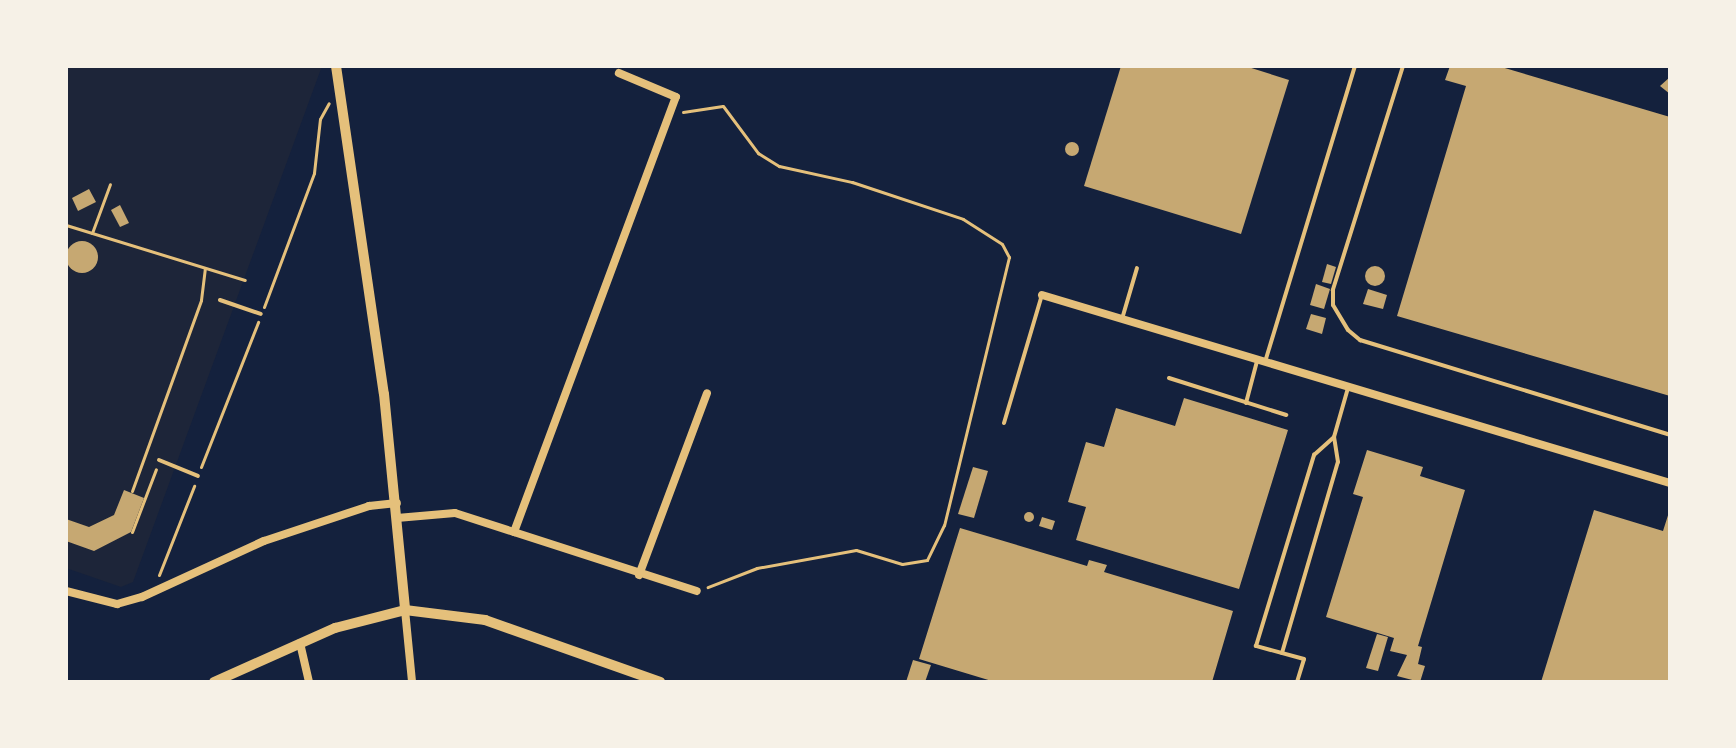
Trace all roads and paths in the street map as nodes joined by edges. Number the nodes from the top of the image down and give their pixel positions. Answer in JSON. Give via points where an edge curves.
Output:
{"nodes":[{"id":1,"x":336,"y":66,"type":"edge"},
{"id":2,"x":1355,"y":66,"type":"edge"},
{"id":3,"x":1403,"y":66,"type":"edge"},
{"id":4,"x":619,"y":73,"type":"dead end"},
{"id":5,"x":341,"y":95,"type":"junction"},
{"id":6,"x":669,"y":117,"type":"junction"},
{"id":7,"x":110,"y":184,"type":"dead end"},
{"id":8,"x":66,"y":225,"type":"edge"},
{"id":9,"x":92,"y":233,"type":"junction"},
{"id":10,"x":205,"y":268,"type":"junction"},
{"id":11,"x":1137,"y":268,"type":"dead end"},
{"id":12,"x":245,"y":280,"type":"dead end"},
{"id":13,"x":1042,"y":295,"type":"joint"},
{"id":14,"x":220,"y":300,"type":"dead end"},
{"id":15,"x":261,"y":314,"type":"junction"},
{"id":16,"x":1121,"y":321,"type":"junction"},
{"id":17,"x":1261,"y":362,"type":"junction"},
{"id":18,"x":1169,"y":378,"type":"dead end"},
{"id":19,"x":1348,"y":388,"type":"junction"},
{"id":20,"x":707,"y":393,"type":"dead end"},
{"id":21,"x":1246,"y":403,"type":"junction"},
{"id":22,"x":1286,"y":415,"type":"dead end"},
{"id":23,"x":1004,"y":423,"type":"dead end"},
{"id":24,"x":1670,"y":435,"type":"edge"},
{"id":25,"x":1334,"y":437,"type":"junction"},
{"id":26,"x":159,"y":460,"type":"dead end"},
{"id":27,"x":156,"y":469,"type":"dead end"},
{"id":28,"x":198,"y":476,"type":"junction"},
{"id":29,"x":1670,"y":483,"type":"edge"},
{"id":30,"x":132,"y":491,"type":"dead end"},
{"id":31,"x":397,"y":503,"type":"junction"},
{"id":32,"x":397,"y":518,"type":"junction"},
{"id":33,"x":132,"y":532,"type":"dead end"},
{"id":34,"x":514,"y":532,"type":"junction"},
{"id":35,"x":639,"y":575,"type":"junction"},
{"id":36,"x":158,"y":577,"type":"dead end"},
{"id":37,"x":66,"y":591,"type":"edge"},
{"id":38,"x":697,"y":591,"type":"joint"},
{"id":39,"x":405,"y":610,"type":"junction"},
{"id":40,"x":300,"y":643,"type":"junction"},
{"id":41,"x":1282,"y":653,"type":"junction"},
{"id":42,"x":214,"y":682,"type":"edge"},
{"id":43,"x":309,"y":682,"type":"edge"},
{"id":44,"x":412,"y":682,"type":"edge"},
{"id":45,"x":660,"y":682,"type":"edge"},
{"id":46,"x":1297,"y":682,"type":"edge"}],
"edges":[{"from":1,"to":5,"type":"street"},
{"from":2,"to":17,"type":"lane"},
{"from":3,"to":24,"type":"lane","via":[[1333,290],[1333,305],[1348,330],[1360,340]]},
{"from":4,"to":6,"type":"street","via":[[676,97]]},
{"from":5,"to":15,"type":"path","via":[[320,119],[314,173]]},
{"from":5,"to":31,"type":"street"},
{"from":6,"to":34,"type":"street"},
{"from":6,"to":38,"type":"path","via":[[703,105],[723,106],[758,153],[779,166],[852,182],[963,219],[1002,244],[1009,257],[944,525],[927,560],[902,564],[856,550],[757,568]]},
{"from":7,"to":9,"type":"path"},
{"from":8,"to":9,"type":"path"},
{"from":9,"to":10,"type":"path"},
{"from":10,"to":12,"type":"path"},
{"from":10,"to":30,"type":"path","via":[[201,300]]},
{"from":11,"to":16,"type":"lane"},
{"from":13,"to":16,"type":"street"},
{"from":13,"to":23,"type":"lane"},
{"from":14,"to":15,"type":"lane"},
{"from":15,"to":28,"type":"path"},
{"from":16,"to":17,"type":"street"},
{"from":17,"to":19,"type":"street"},
{"from":17,"to":21,"type":"lane"},
{"from":18,"to":21,"type":"lane"},
{"from":19,"to":25,"type":"lane"},
{"from":19,"to":29,"type":"street"},
{"from":20,"to":35,"type":"street"},
{"from":21,"to":22,"type":"lane"},
{"from":25,"to":41,"type":"lane","via":[[1338,462]]},
{"from":25,"to":41,"type":"lane","via":[[1314,455],[1256,646]]},
{"from":26,"to":28,"type":"lane"},
{"from":27,"to":33,"type":"path"},
{"from":28,"to":36,"type":"path"},
{"from":31,"to":32,"type":"street"},
{"from":31,"to":37,"type":"street","via":[[369,506],[264,541],[117,604]]},
{"from":32,"to":34,"type":"street","via":[[455,513]]},
{"from":32,"to":39,"type":"street"},
{"from":34,"to":35,"type":"street"},
{"from":35,"to":38,"type":"street"},
{"from":39,"to":40,"type":"street"},
{"from":39,"to":44,"type":"street"},
{"from":39,"to":45,"type":"street","via":[[485,620]]},
{"from":40,"to":42,"type":"street"},
{"from":40,"to":43,"type":"street"},
{"from":41,"to":46,"type":"lane","via":[[1304,659]]}]}
